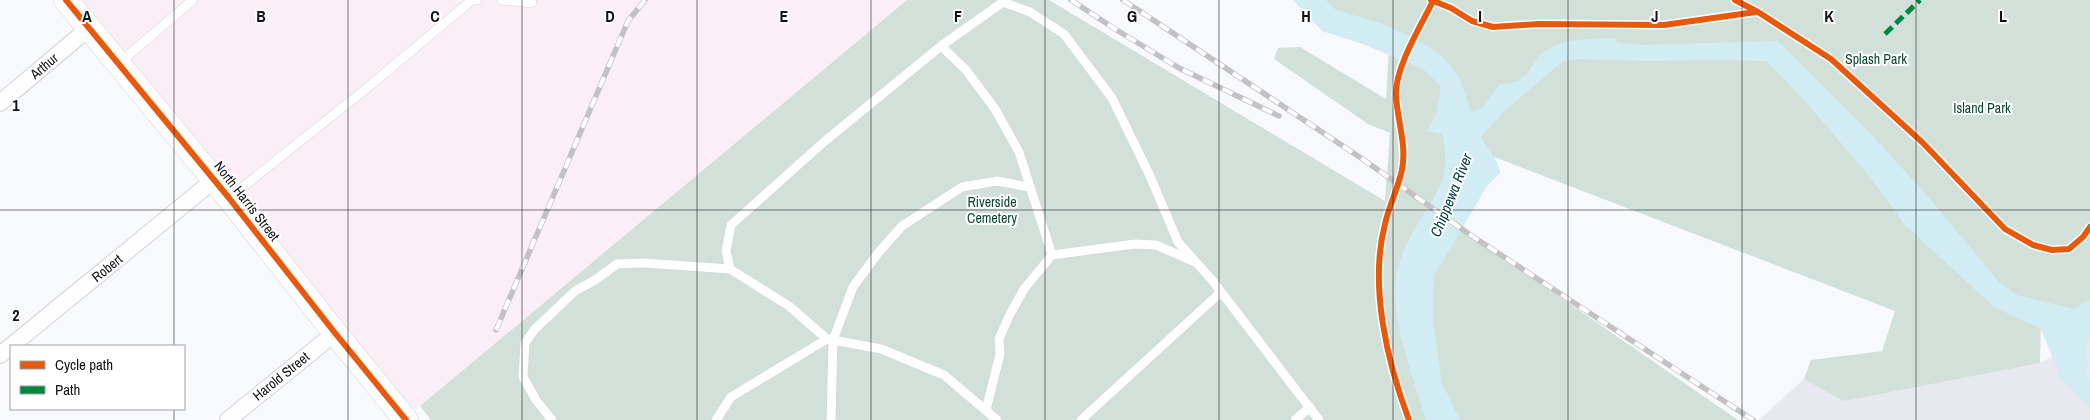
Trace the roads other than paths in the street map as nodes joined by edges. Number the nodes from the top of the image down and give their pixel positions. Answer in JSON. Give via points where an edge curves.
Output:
{"nodes":[{"id":1,"x":66,"y":0,"type":"edge"},
{"id":2,"x":193,"y":0,"type":"edge"},
{"id":3,"x":477,"y":0,"type":"edge"},
{"id":4,"x":502,"y":0,"type":"edge"},
{"id":5,"x":532,"y":3,"type":"dead end"},
{"id":6,"x":89,"y":28,"type":"junction"},
{"id":7,"x":940,"y":46,"type":"junction"},
{"id":8,"x":119,"y":64,"type":"junction"},
{"id":9,"x":0,"y":103,"type":"edge"},
{"id":10,"x":214,"y":180,"type":"junction"},
{"id":11,"x":1029,"y":187,"type":"junction"},
{"id":12,"x":229,"y":198,"type":"junction"},
{"id":13,"x":1052,"y":255,"type":"junction"},
{"id":14,"x":1198,"y":263,"type":"junction"},
{"id":15,"x":730,"y":269,"type":"junction"},
{"id":16,"x":1221,"y":292,"type":"junction"},
{"id":17,"x":335,"y":333,"type":"junction"},
{"id":18,"x":830,"y":339,"type":"junction"},
{"id":19,"x":12,"y":345,"type":"edge"},
{"id":20,"x":10,"y":347,"type":"edge"},
{"id":21,"x":0,"y":355,"type":"edge"},
{"id":22,"x":1310,"y":407,"type":"junction"},
{"id":23,"x":986,"y":410,"type":"junction"},
{"id":24,"x":228,"y":420,"type":"edge"},
{"id":25,"x":406,"y":420,"type":"edge"},
{"id":26,"x":552,"y":420,"type":"edge"},
{"id":27,"x":716,"y":420,"type":"edge"},
{"id":28,"x":831,"y":420,"type":"edge"},
{"id":29,"x":997,"y":420,"type":"edge"},
{"id":30,"x":1081,"y":420,"type":"edge"},
{"id":31,"x":1295,"y":420,"type":"edge"},
{"id":32,"x":1319,"y":420,"type":"edge"}],
"edges":[{"from":1,"to":6,"type":"street","name":"North Harris Street"},
{"from":2,"to":8,"type":"lane"},
{"from":3,"to":12,"type":"lane","via":[[472,0]]},
{"from":4,"to":5,"type":"lane"},
{"from":6,"to":8,"type":"street","name":"North Harris Street"},
{"from":6,"to":9,"type":"street","name":"Arthur"},
{"from":7,"to":11,"type":"lane","via":[[966,70],[995,109],[1020,152]]},
{"from":7,"to":14,"type":"lane","via":[[1003,2],[1030,12],[1064,34],[1112,98],[1178,242]]},
{"from":7,"to":15,"type":"lane","via":[[825,141],[731,225],[726,251]]},
{"from":8,"to":10,"type":"street","name":"North Harris Street"},
{"from":10,"to":12,"type":"street","name":"North Harris Street"},
{"from":10,"to":19,"type":"street","name":"Robert"},
{"from":11,"to":13,"type":"lane"},
{"from":11,"to":18,"type":"lane","via":[[997,181],[962,187],[902,226],[853,287]]},
{"from":12,"to":17,"type":"street","name":"North Harris Street"},
{"from":13,"to":14,"type":"lane","via":[[1126,245],[1156,245]]},
{"from":13,"to":23,"type":"lane","via":[[1024,289],[999,339],[1000,354]]},
{"from":14,"to":16,"type":"lane"},
{"from":15,"to":18,"type":"lane","via":[[789,306]]},
{"from":15,"to":26,"type":"lane","via":[[617,264],[575,291],[525,343],[523,377]]},
{"from":16,"to":22,"type":"lane"},
{"from":16,"to":30,"type":"lane"},
{"from":17,"to":24,"type":"street","name":"Harold Street"},
{"from":17,"to":25,"type":"street","name":"North Harris Street"},
{"from":18,"to":23,"type":"lane","via":[[880,349],[944,375]]},
{"from":18,"to":27,"type":"lane","via":[[731,397]]},
{"from":18,"to":28,"type":"lane"},
{"from":20,"to":21,"type":"street","name":"Robert"},
{"from":22,"to":31,"type":"lane"},
{"from":22,"to":32,"type":"lane"},
{"from":23,"to":29,"type":"lane"}]}
